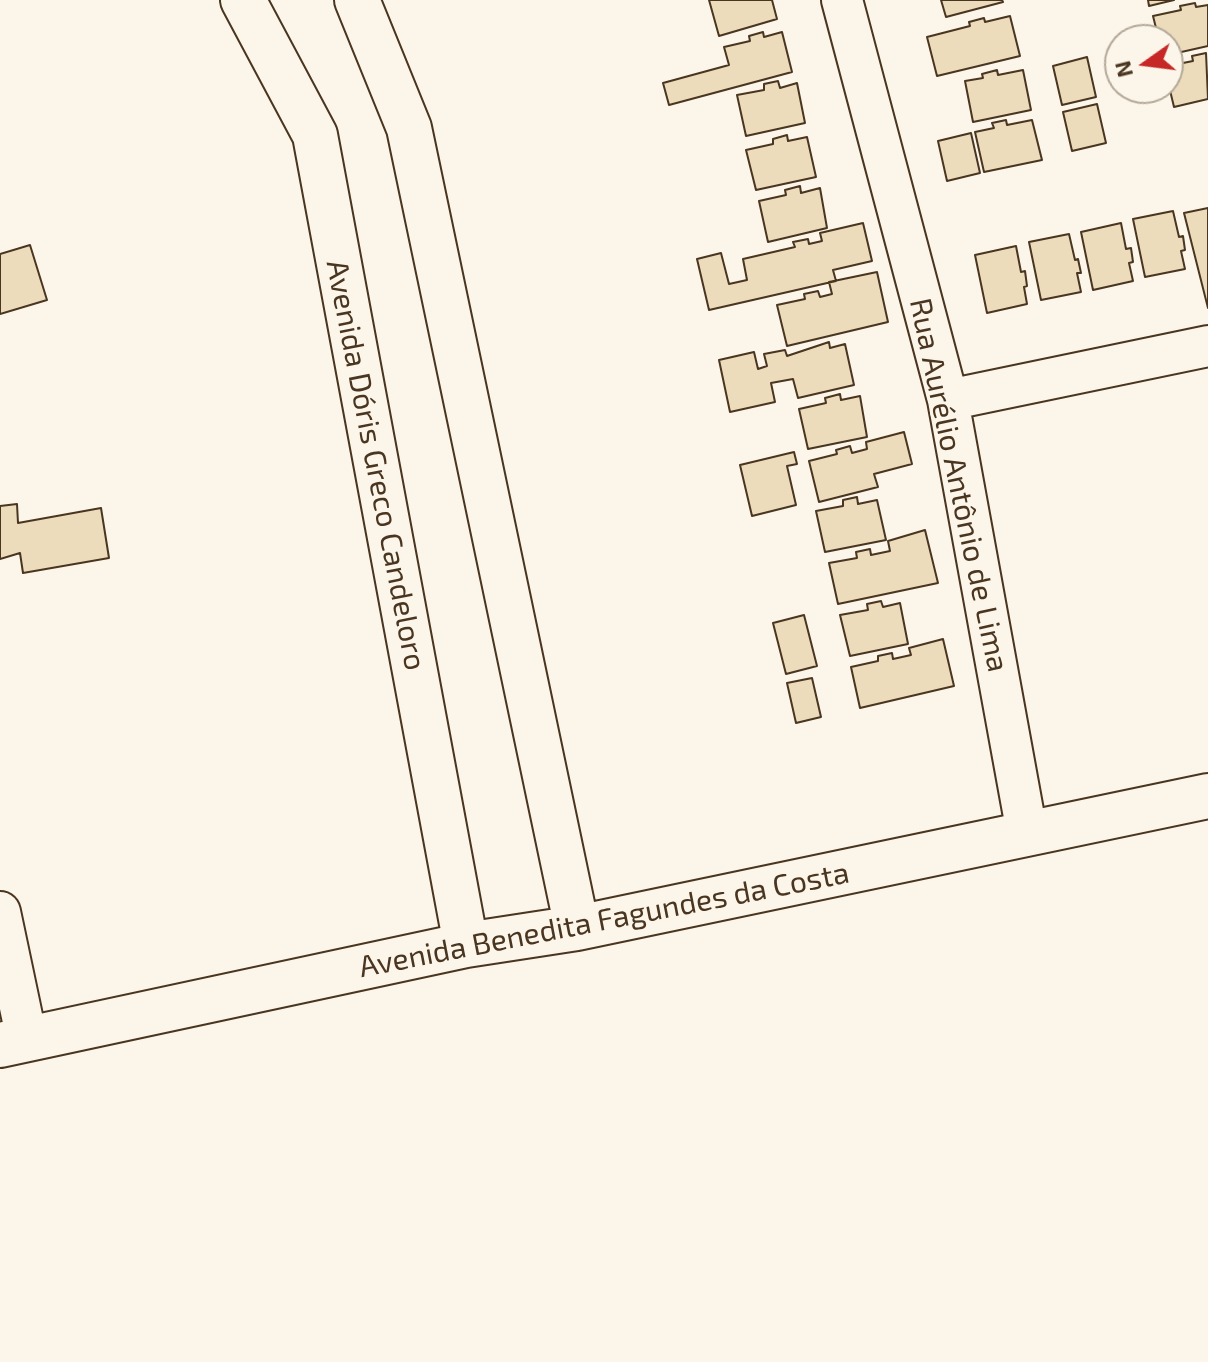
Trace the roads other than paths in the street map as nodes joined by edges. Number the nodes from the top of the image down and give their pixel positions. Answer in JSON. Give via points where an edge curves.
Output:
{"nodes":[{"id":1,"x":243,"y":0,"type":"edge"},
{"id":2,"x":357,"y":0,"type":"edge"},
{"id":3,"x":842,"y":0,"type":"edge"},
{"id":4,"x":1208,"y":346,"type":"edge"},
{"id":5,"x":948,"y":400,"type":"junction"},
{"id":6,"x":1208,"y":796,"type":"edge"},
{"id":7,"x":1027,"y":833,"type":"junction"},
{"id":8,"x":0,"y":912,"type":"edge"},
{"id":9,"x":577,"y":928,"type":"junction"},
{"id":10,"x":466,"y":945,"type":"junction"},
{"id":11,"x":14,"y":1042,"type":"edge"}],
"edges":[{"from":1,"to":10,"type":"street","name":"Avenida Dóris Greco Candeloro","via":[[315,135]]},
{"from":2,"to":9,"type":"street","via":[[409,128]]},
{"from":3,"to":5,"type":"street","name":"Rua Aurélio Antônio de Lima"},
{"from":4,"to":5,"type":"street"},
{"from":5,"to":7,"type":"street","name":"Rua Aurélio Antônio de Lima"},
{"from":6,"to":7,"type":"street","name":"Avenida Benedita Fagundes da Costa"},
{"from":7,"to":9,"type":"street","name":"Avenida Benedita Fagundes da Costa"},
{"from":8,"to":11,"type":"street"},
{"from":9,"to":10,"type":"street","name":"Avenida Benedita Fagundes da Costa"},
{"from":10,"to":11,"type":"street","name":"Avenida Benedita Fagundes da Costa"}]}
